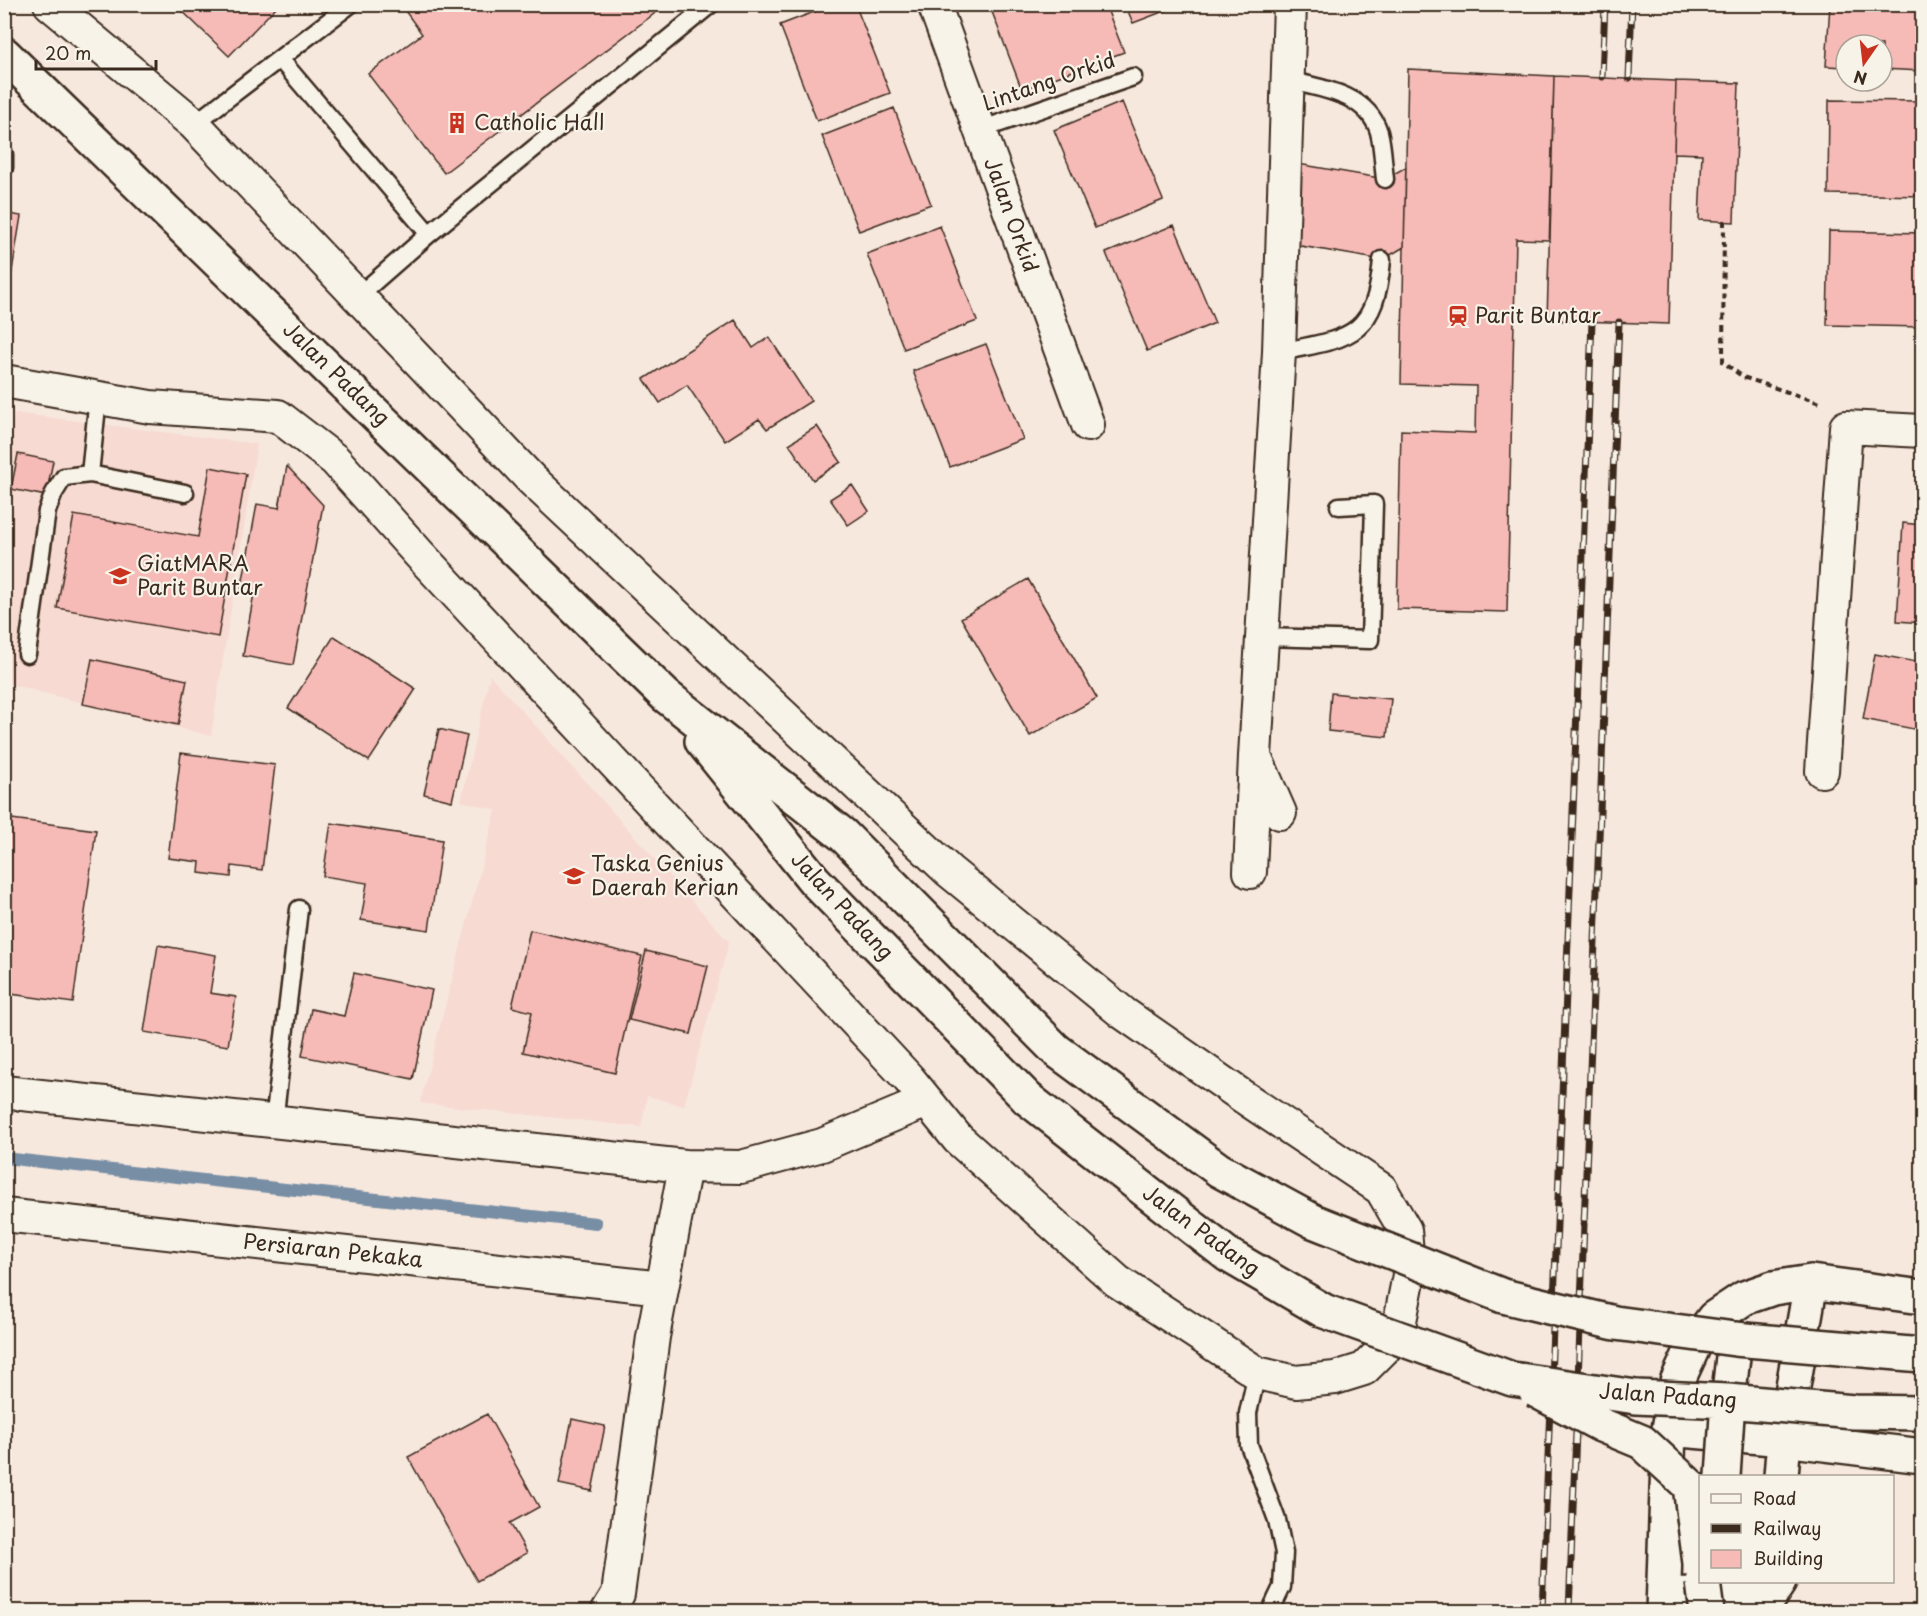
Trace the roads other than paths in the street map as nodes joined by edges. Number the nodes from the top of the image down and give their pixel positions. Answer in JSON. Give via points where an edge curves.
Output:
{"nodes":[{"id":1,"x":50,"y":4,"type":"edge"},
{"id":2,"x":351,"y":4,"type":"edge"},
{"id":3,"x":711,"y":4,"type":"edge"},
{"id":4,"x":934,"y":4,"type":"edge"},
{"id":5,"x":1290,"y":4,"type":"edge"},
{"id":6,"x":4,"y":54,"type":"edge"},
{"id":7,"x":280,"y":59,"type":"junction"},
{"id":8,"x":1133,"y":76,"type":"dead end"},
{"id":9,"x":1286,"y":80,"type":"junction"},
{"id":10,"x":194,"y":124,"type":"junction"},
{"id":11,"x":980,"y":130,"type":"junction"},
{"id":12,"x":4,"y":154,"type":"edge"},
{"id":13,"x":4,"y":168,"type":"edge"},
{"id":14,"x":1386,"y":179,"type":"dead end"},
{"id":15,"x":429,"y":234,"type":"junction"},
{"id":16,"x":1382,"y":260,"type":"dead end"},
{"id":17,"x":357,"y":297,"type":"junction"},
{"id":18,"x":1280,"y":352,"type":"junction"},
{"id":19,"x":4,"y":381,"type":"edge"},
{"id":20,"x":98,"y":397,"type":"junction"},
{"id":21,"x":1088,"y":425,"type":"dead end"},
{"id":22,"x":1923,"y":431,"type":"edge"},
{"id":23,"x":90,"y":474,"type":"junction"},
{"id":24,"x":185,"y":493,"type":"dead end"},
{"id":25,"x":1339,"y":506,"type":"dead end"},
{"id":26,"x":1262,"y":637,"type":"junction"},
{"id":27,"x":27,"y":654,"type":"dead end"},
{"id":28,"x":666,"y":696,"type":"junction"},
{"id":29,"x":1255,"y":756,"type":"junction"},
{"id":30,"x":1822,"y":771,"type":"dead end"},
{"id":31,"x":1280,"y":813,"type":"dead end"},
{"id":32,"x":1250,"y":872,"type":"dead end"},
{"id":33,"x":299,"y":909,"type":"dead end"},
{"id":34,"x":4,"y":1092,"type":"edge"},
{"id":35,"x":927,"y":1101,"type":"junction"},
{"id":36,"x":274,"y":1122,"type":"junction"},
{"id":37,"x":685,"y":1166,"type":"junction"},
{"id":38,"x":4,"y":1215,"type":"edge"},
{"id":39,"x":1811,"y":1282,"type":"junction"},
{"id":40,"x":662,"y":1288,"type":"junction"},
{"id":41,"x":1923,"y":1297,"type":"edge"},
{"id":42,"x":1735,"y":1339,"type":"junction"},
{"id":43,"x":1923,"y":1355,"type":"edge"},
{"id":44,"x":1257,"y":1374,"type":"junction"},
{"id":45,"x":1512,"y":1379,"type":"junction"},
{"id":46,"x":1728,"y":1401,"type":"junction"},
{"id":47,"x":1923,"y":1413,"type":"edge"},
{"id":48,"x":1669,"y":1429,"type":"junction"},
{"id":49,"x":1784,"y":1439,"type":"junction"},
{"id":50,"x":1923,"y":1458,"type":"edge"},
{"id":51,"x":1723,"y":1475,"type":"edge"},
{"id":52,"x":1781,"y":1475,"type":"edge"},
{"id":53,"x":1891,"y":1475,"type":"edge"},
{"id":54,"x":1699,"y":1549,"type":"edge"},
{"id":55,"x":1703,"y":1583,"type":"edge"},
{"id":56,"x":1717,"y":1583,"type":"edge"},
{"id":57,"x":1772,"y":1593,"type":"edge"},
{"id":58,"x":1664,"y":1602,"type":"edge"},
{"id":59,"x":607,"y":1611,"type":"edge"},
{"id":60,"x":1270,"y":1611,"type":"edge"},
{"id":61,"x":1707,"y":1611,"type":"edge"},
{"id":62,"x":1715,"y":1611,"type":"edge"}],
"edges":[{"from":1,"to":10,"type":"street"},
{"from":2,"to":7,"type":"lane"},
{"from":3,"to":15,"type":"lane"},
{"from":4,"to":11,"type":"street","name":"Jalan Orkid"},
{"from":5,"to":9,"type":"street"},
{"from":6,"to":28,"type":"street","name":"Jalan Padang"},
{"from":7,"to":10,"type":"lane"},
{"from":7,"to":15,"type":"lane"},
{"from":8,"to":11,"type":"lane","name":"Lintang Orkid"},
{"from":9,"to":14,"type":"lane","via":[[1341,94],[1365,108],[1378,131]]},
{"from":9,"to":18,"type":"street"},
{"from":10,"to":17,"type":"street"},
{"from":11,"to":21,"type":"street","name":"Jalan Orkid"},
{"from":12,"to":13,"type":"lane"},
{"from":15,"to":17,"type":"lane"},
{"from":16,"to":18,"type":"lane","via":[[1380,290],[1370,316],[1354,331],[1331,342]]},
{"from":17,"to":44,"type":"street","via":[[531,479],[949,872],[1123,1013],[1381,1190],[1405,1230],[1410,1275],[1400,1321],[1385,1348],[1364,1370],[1335,1378],[1296,1382]]},
{"from":18,"to":26,"type":"street"},
{"from":19,"to":20,"type":"street"},
{"from":20,"to":23,"type":"lane"},
{"from":20,"to":35,"type":"street","via":[[150,407],[278,416],[335,460]]},
{"from":22,"to":30,"type":"street","via":[[1846,427]]},
{"from":23,"to":24,"type":"lane"},
{"from":23,"to":27,"type":"lane","via":[[64,477],[47,511]]},
{"from":25,"to":26,"type":"lane","via":[[1374,504],[1370,640]]},
{"from":26,"to":29,"type":"street"},
{"from":28,"to":42,"type":"street","name":"Jalan Padang","bridge":true,"via":[[843,835],[1056,1050],[1219,1170],[1313,1221],[1503,1296],[1615,1323]]},
{"from":28,"to":45,"type":"street","name":"Jalan Padang","bridge":true,"via":[[814,880],[1028,1099],[1228,1255],[1323,1311]]},
{"from":29,"to":31,"type":"street"},
{"from":29,"to":32,"type":"street"},
{"from":33,"to":36,"type":"lane"},
{"from":34,"to":36,"type":"street"},
{"from":35,"to":37,"type":"street","via":[[822,1145],[741,1167]]},
{"from":35,"to":44,"type":"street","via":[[958,1139],[1117,1281]]},
{"from":36,"to":37,"type":"street"},
{"from":37,"to":40,"type":"street"},
{"from":38,"to":40,"type":"street","name":"Persiaran Pekaka"},
{"from":39,"to":41,"type":"street"},
{"from":39,"to":48,"type":"street","via":[[1744,1298],[1714,1318],[1695,1343],[1677,1382]]},
{"from":39,"to":49,"type":"street"},
{"from":40,"to":59,"type":"street","via":[[618,1594]]},
{"from":42,"to":43,"type":"street","name":"Jalan Padang","bridge":true},
{"from":42,"to":46,"type":"street"},
{"from":44,"to":60,"type":"lane","via":[[1248,1413],[1249,1445],[1277,1520],[1284,1553],[1282,1587]]},
{"from":45,"to":46,"type":"street","name":"Jalan Padang","bridge":true,"via":[[1636,1397]]},
{"from":45,"to":54,"type":"street","bridge":true,"via":[[1642,1442],[1690,1486]]},
{"from":46,"to":47,"type":"street","name":"Jalan Padang","bridge":true,"via":[[1854,1412]]},
{"from":46,"to":51,"type":"street","bridge":true},
{"from":48,"to":49,"type":"street"},
{"from":48,"to":58,"type":"street"},
{"from":49,"to":50,"type":"street"},
{"from":49,"to":52,"type":"street"},
{"from":50,"to":53,"type":"street"},
{"from":55,"to":61,"type":"street","bridge":true},
{"from":56,"to":62,"type":"street"},
{"from":57,"to":58,"type":"street"}]}
